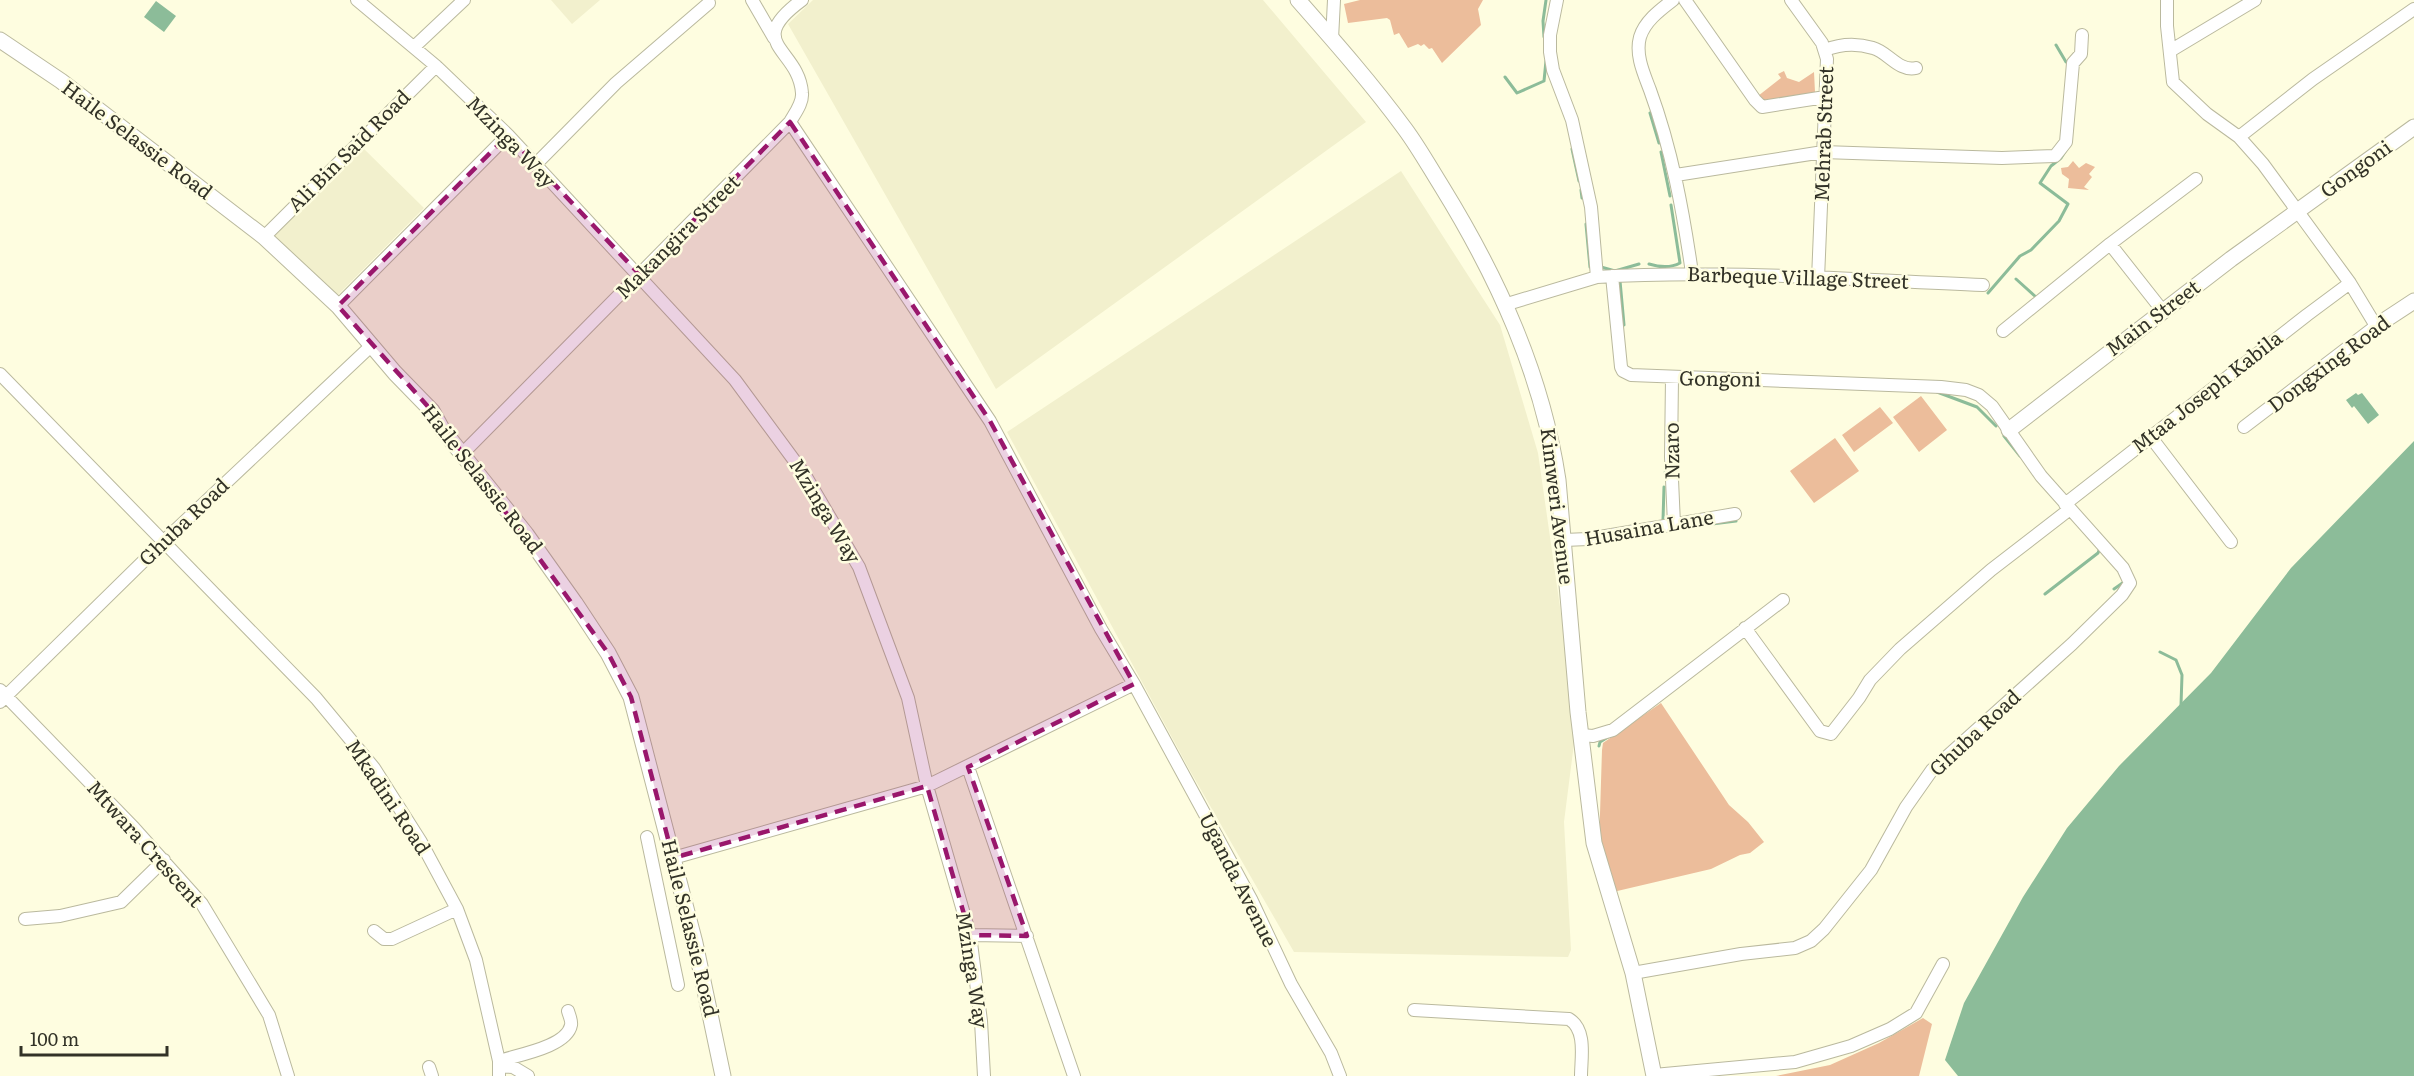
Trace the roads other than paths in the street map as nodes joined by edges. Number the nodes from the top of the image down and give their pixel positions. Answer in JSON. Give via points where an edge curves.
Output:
{"nodes":[{"id":1,"x":357,"y":0,"type":"edge"},
{"id":2,"x":464,"y":0,"type":"edge"},
{"id":3,"x":752,"y":0,"type":"edge"},
{"id":4,"x":802,"y":0,"type":"edge"},
{"id":5,"x":1298,"y":0,"type":"edge"},
{"id":6,"x":1334,"y":0,"type":"edge"},
{"id":7,"x":1557,"y":0,"type":"edge"},
{"id":8,"x":1673,"y":0,"type":"edge"},
{"id":9,"x":1685,"y":0,"type":"edge"},
{"id":10,"x":1791,"y":0,"type":"edge"},
{"id":11,"x":2167,"y":0,"type":"edge"},
{"id":12,"x":2255,"y":0,"type":"edge"},
{"id":13,"x":709,"y":3,"type":"dead end"},
{"id":14,"x":2414,"y":9,"type":"edge"},
{"id":15,"x":2082,"y":35,"type":"dead end"},
{"id":16,"x":774,"y":38,"type":"junction"},
{"id":17,"x":1332,"y":39,"type":"junction"},
{"id":18,"x":0,"y":40,"type":"edge"},
{"id":19,"x":414,"y":47,"type":"junction"},
{"id":20,"x":1826,"y":50,"type":"junction"},
{"id":21,"x":2170,"y":51,"type":"junction"},
{"id":22,"x":436,"y":66,"type":"junction"},
{"id":23,"x":1916,"y":68,"type":"dead end"},
{"id":24,"x":1825,"y":97,"type":"junction"},
{"id":25,"x":790,"y":122,"type":"junction"},
{"id":26,"x":2414,"y":127,"type":"edge"},
{"id":27,"x":508,"y":135,"type":"junction"},
{"id":28,"x":2239,"y":137,"type":"junction"},
{"id":29,"x":1823,"y":152,"type":"junction"},
{"id":30,"x":535,"y":165,"type":"junction"},
{"id":31,"x":1676,"y":176,"type":"junction"},
{"id":32,"x":2196,"y":179,"type":"dead end"},
{"id":33,"x":2300,"y":212,"type":"junction"},
{"id":34,"x":264,"y":237,"type":"junction"},
{"id":35,"x":2110,"y":244,"type":"junction"},
{"id":36,"x":1692,"y":273,"type":"junction"},
{"id":37,"x":640,"y":276,"type":"junction"},
{"id":38,"x":1612,"y":276,"type":"junction"},
{"id":39,"x":1598,"y":277,"type":"junction"},
{"id":40,"x":1818,"y":279,"type":"junction"},
{"id":41,"x":2350,"y":283,"type":"junction"},
{"id":42,"x":1983,"y":285,"type":"dead end"},
{"id":43,"x":2414,"y":301,"type":"edge"},
{"id":44,"x":1504,"y":305,"type":"junction"},
{"id":45,"x":338,"y":306,"type":"junction"},
{"id":46,"x":2162,"y":310,"type":"junction"},
{"id":47,"x":2376,"y":326,"type":"junction"},
{"id":48,"x":2003,"y":332,"type":"dead end"},
{"id":49,"x":371,"y":346,"type":"junction"},
{"id":50,"x":0,"y":374,"type":"edge"},
{"id":51,"x":1672,"y":378,"type":"junction"},
{"id":52,"x":2244,"y":427,"type":"dead end"},
{"id":53,"x":2010,"y":430,"type":"junction"},
{"id":54,"x":2150,"y":436,"type":"junction"},
{"id":55,"x":463,"y":453,"type":"junction"},
{"id":56,"x":2068,"y":506,"type":"junction"},
{"id":57,"x":1735,"y":514,"type":"dead end"},
{"id":58,"x":1674,"y":524,"type":"junction"},
{"id":59,"x":1564,"y":540,"type":"junction"},
{"id":60,"x":164,"y":541,"type":"junction"},
{"id":61,"x":2231,"y":542,"type":"dead end"},
{"id":62,"x":1783,"y":600,"type":"dead end"},
{"id":63,"x":1745,"y":628,"type":"junction"},
{"id":64,"x":1134,"y":684,"type":"junction"},
{"id":65,"x":2,"y":696,"type":"edge"},
{"id":66,"x":1581,"y":735,"type":"junction"},
{"id":67,"x":968,"y":767,"type":"junction"},
{"id":68,"x":927,"y":786,"type":"junction"},
{"id":69,"x":647,"y":837,"type":"dead end"},
{"id":70,"x":673,"y":858,"type":"junction"},
{"id":71,"x":164,"y":860,"type":"junction"},
{"id":72,"x":457,"y":909,"type":"junction"},
{"id":73,"x":25,"y":919,"type":"dead end"},
{"id":74,"x":374,"y":931,"type":"dead end"},
{"id":75,"x":970,"y":935,"type":"junction"},
{"id":76,"x":1027,"y":936,"type":"junction"},
{"id":77,"x":1943,"y":963,"type":"dead end"},
{"id":78,"x":1634,"y":973,"type":"junction"},
{"id":79,"x":678,"y":985,"type":"dead end"},
{"id":80,"x":1414,"y":1010,"type":"dead end"},
{"id":81,"x":568,"y":1011,"type":"dead end"},
{"id":82,"x":499,"y":1068,"type":"edge"},
{"id":83,"x":1761,"y":1070,"type":"edge"},
{"id":84,"x":1654,"y":1075,"type":"edge"},
{"id":85,"x":288,"y":1076,"type":"edge"},
{"id":86,"x":528,"y":1076,"type":"edge"},
{"id":87,"x":723,"y":1076,"type":"edge"},
{"id":88,"x":984,"y":1076,"type":"edge"},
{"id":89,"x":1074,"y":1076,"type":"edge"},
{"id":90,"x":1340,"y":1076,"type":"edge"},
{"id":91,"x":1581,"y":1076,"type":"edge"}],
"edges":[{"from":1,"to":19,"type":"street","name":"Mzinga Way"},
{"from":2,"to":19,"type":"street"},
{"from":3,"to":16,"type":"street"},
{"from":4,"to":16,"type":"street","via":[[780,18]]},
{"from":5,"to":17,"type":"street","name":"Kimweri Avenue"},
{"from":6,"to":17,"type":"street"},
{"from":7,"to":39,"type":"street","via":[[1550,52],[1572,120],[1590,207]]},
{"from":8,"to":31,"type":"street","via":[[1645,26],[1638,53]]},
{"from":9,"to":24,"type":"street","via":[[1762,106]]},
{"from":10,"to":20,"type":"street","name":"Mehrab Street"},
{"from":11,"to":21,"type":"street"},
{"from":12,"to":21,"type":"street"},
{"from":13,"to":30,"type":"street","via":[[616,83]]},
{"from":14,"to":28,"type":"street","via":[[2313,78]]},
{"from":15,"to":29,"type":"street","via":[[2081,54],[2073,63],[2066,142],[2055,156]]},
{"from":16,"to":25,"type":"street","name":"Makangira Street","via":[[798,76],[803,94]]},
{"from":17,"to":44,"type":"street","name":"Kimweri Avenue","via":[[1415,143],[1467,229]]},
{"from":18,"to":34,"type":"street","name":"Haile Selassie Road","via":[[70,88]]},
{"from":19,"to":22,"type":"street","name":"Mzinga Way"},
{"from":20,"to":23,"type":"street","via":[[1840,44],[1875,48],[1906,69]]},
{"from":20,"to":24,"type":"street","name":"Mehrab Street"},
{"from":21,"to":28,"type":"street","via":[[2173,82]]},
{"from":22,"to":27,"type":"street","name":"Mzinga Way"},
{"from":22,"to":34,"type":"street","name":"Ali Bin Said Road"},
{"from":24,"to":29,"type":"street","name":"Mehrab Street"},
{"from":25,"to":37,"type":"street","name":"Makangira Street"},
{"from":25,"to":64,"type":"street","name":"Uganda Avenue","via":[[990,421]]},
{"from":26,"to":33,"type":"street","name":"Gongoni"},
{"from":27,"to":30,"type":"street","name":"Mzinga Way"},
{"from":27,"to":45,"type":"street"},
{"from":28,"to":33,"type":"street"},
{"from":29,"to":31,"type":"street"},
{"from":29,"to":40,"type":"street","name":"Mehrab Street"},
{"from":30,"to":37,"type":"street","name":"Mzinga Way"},
{"from":31,"to":36,"type":"street"},
{"from":32,"to":35,"type":"street"},
{"from":33,"to":41,"type":"street"},
{"from":33,"to":46,"type":"street","name":"Main Street"},
{"from":34,"to":45,"type":"street","name":"Haile Selassie Road"},
{"from":35,"to":46,"type":"street"},
{"from":35,"to":48,"type":"street"},
{"from":36,"to":38,"type":"street","name":"Barbeque Village Street"},
{"from":36,"to":40,"type":"street","name":"Barbeque Village Street"},
{"from":37,"to":55,"type":"street","name":"Makangira Street"},
{"from":37,"to":68,"type":"street","name":"Mzinga Way","via":[[735,380],[805,475],[859,567],[908,698]]},
{"from":38,"to":39,"type":"street"},
{"from":38,"to":51,"type":"street","name":"Gongoni","via":[[1623,371],[1639,377]]},
{"from":39,"to":44,"type":"street"},
{"from":40,"to":42,"type":"street","name":"Barbeque Village Street"},
{"from":41,"to":47,"type":"street"},
{"from":41,"to":54,"type":"street","name":"Mtaa Joseph Kabila"},
{"from":43,"to":47,"type":"street","name":"Dongxing Road"},
{"from":44,"to":59,"type":"street","name":"Kimweri Avenue","via":[[1527,354],[1546,417]]},
{"from":45,"to":49,"type":"street","name":"Haile Selassie Road"},
{"from":46,"to":53,"type":"street","name":"Main Street"},
{"from":47,"to":52,"type":"street","name":"Dongxing Road"},
{"from":49,"to":55,"type":"street","name":"Haile Selassie Road","via":[[432,411]]},
{"from":49,"to":60,"type":"street","name":"Ghuba Road"},
{"from":50,"to":60,"type":"street","name":"Mkadini Road"},
{"from":51,"to":53,"type":"street","name":"Gongoni","via":[[1957,389],[1979,395]]},
{"from":51,"to":58,"type":"street","name":"Nzaro"},
{"from":53,"to":56,"type":"street","name":"Ghuba Road","via":[[2041,476]]},
{"from":54,"to":56,"type":"street","name":"Mtaa Joseph Kabila"},
{"from":54,"to":61,"type":"street"},
{"from":55,"to":70,"type":"street","name":"Haile Selassie Road","via":[[608,653],[631,697]]},
{"from":56,"to":63,"type":"street","name":"Mtaa Joseph Kabila","via":[[1900,650],[1870,680],[1831,734],[1820,731]]},
{"from":56,"to":78,"type":"street","name":"Ghuba Road","via":[[2123,568],[2130,578],[2128,588],[1932,770],[1871,870],[1824,929],[1795,948]]},
{"from":57,"to":58,"type":"street","name":"Husaina Lane"},
{"from":58,"to":59,"type":"street","name":"Husaina Lane"},
{"from":59,"to":66,"type":"street","name":"Kimweri Avenue"},
{"from":60,"to":65,"type":"street","name":"Ghuba Road"},
{"from":60,"to":72,"type":"street","name":"Mkadini Road","via":[[316,698],[374,768]]},
{"from":62,"to":63,"type":"street"},
{"from":63,"to":66,"type":"street","via":[[1613,730]]},
{"from":64,"to":67,"type":"street"},
{"from":64,"to":90,"type":"street","name":"Uganda Avenue","via":[[1251,899]]},
{"from":65,"to":71,"type":"street","name":"Mtwara Crescent"},
{"from":66,"to":78,"type":"street","name":"Kimweri Avenue","via":[[1594,843]]},
{"from":67,"to":68,"type":"street"},
{"from":67,"to":76,"type":"street"},
{"from":68,"to":70,"type":"street"},
{"from":68,"to":75,"type":"street","name":"Mzinga Way"},
{"from":69,"to":79,"type":"street"},
{"from":70,"to":87,"type":"street","name":"Haile Selassie Road"},
{"from":71,"to":73,"type":"street","via":[[121,902],[60,916]]},
{"from":71,"to":85,"type":"street","name":"Mtwara Crescent","via":[[202,904],[269,1015]]},
{"from":72,"to":74,"type":"street","via":[[392,939],[384,939]]},
{"from":72,"to":82,"type":"street","name":"Mkadini Road","via":[[476,960]]},
{"from":75,"to":76,"type":"street"},
{"from":75,"to":88,"type":"street","name":"Mzinga Way"},
{"from":76,"to":89,"type":"street"},
{"from":77,"to":83,"type":"street","via":[[1916,1013],[1890,1029],[1851,1046]]},
{"from":78,"to":84,"type":"street","name":"Kimweri Avenue"},
{"from":80,"to":91,"type":"street","via":[[1569,1019],[1581,1036]]},
{"from":81,"to":82,"type":"street","via":[[571,1024],[559,1041]]},
{"from":82,"to":86,"type":"street","via":[[508,1066]]},
{"from":83,"to":84,"type":"street"}]}
